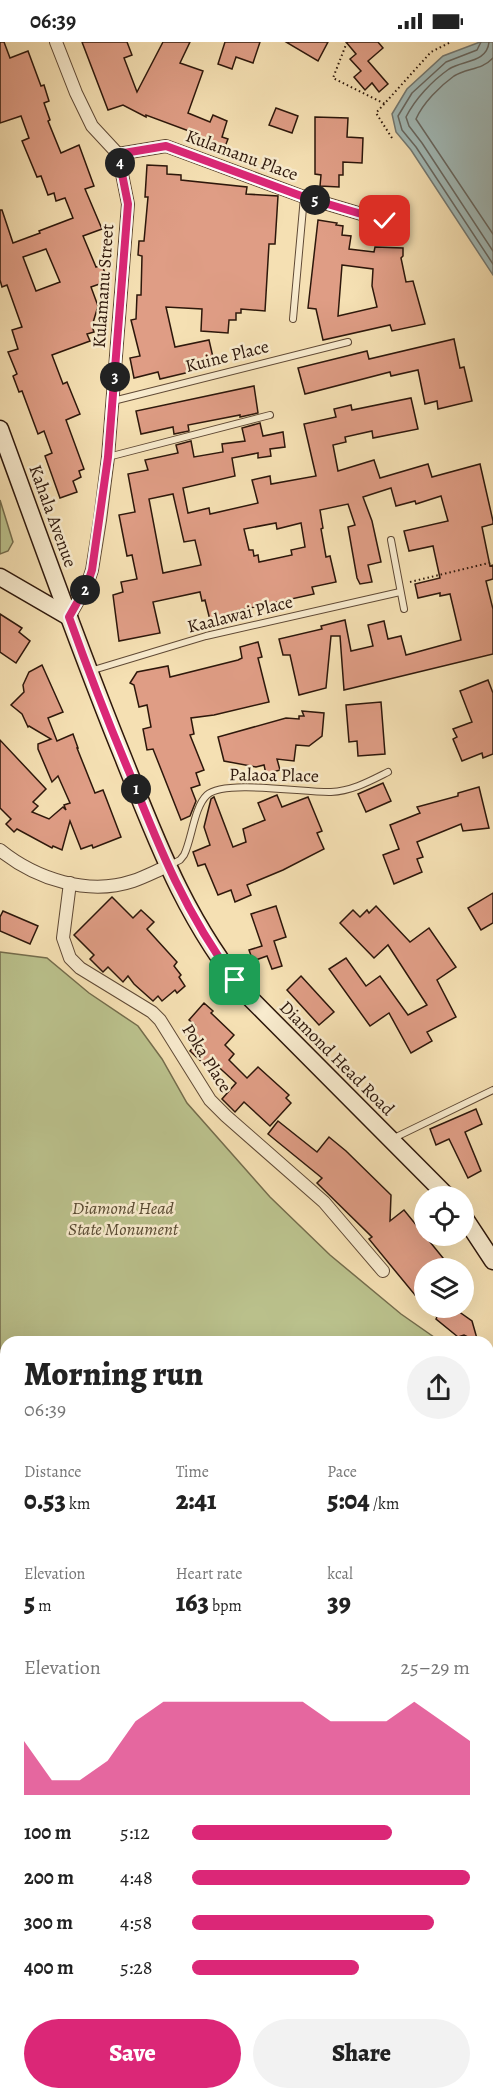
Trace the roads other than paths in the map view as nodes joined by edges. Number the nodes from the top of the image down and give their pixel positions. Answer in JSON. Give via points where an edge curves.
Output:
{"nodes":[{"id":1,"x":56,"y":42,"type":"edge"},
{"id":2,"x":118,"y":154,"type":"junction"},
{"id":3,"x":304,"y":197,"type":"junction"},
{"id":4,"x":385,"y":221,"type":"dead end"},
{"id":5,"x":293,"y":319,"type":"dead end"},
{"id":6,"x":348,"y":342,"type":"dead end"},
{"id":7,"x":113,"y":401,"type":"junction"},
{"id":8,"x":270,"y":415,"type":"dead end"},
{"id":9,"x":0,"y":429,"type":"edge"},
{"id":10,"x":108,"y":457,"type":"junction"},
{"id":11,"x":391,"y":540,"type":"dead end"},
{"id":12,"x":0,"y":577,"type":"edge"},
{"id":13,"x":400,"y":592,"type":"junction"},
{"id":14,"x":404,"y":609,"type":"dead end"},
{"id":15,"x":69,"y":617,"type":"junction"},
{"id":16,"x":88,"y":671,"type":"junction"},
{"id":17,"x":388,"y":772,"type":"dead end"},
{"id":18,"x":0,"y":850,"type":"edge"},
{"id":19,"x":168,"y":866,"type":"junction"},
{"id":20,"x":70,"y":884,"type":"junction"},
{"id":21,"x":493,"y":1090,"type":"edge"},
{"id":22,"x":391,"y":1139,"type":"junction"},
{"id":23,"x":437,"y":1186,"type":"edge"},
{"id":24,"x":474,"y":1232,"type":"edge"},
{"id":25,"x":492,"y":1258,"type":"edge"},
{"id":26,"x":382,"y":1271,"type":"dead end"}],
"edges":[{"from":1,"to":2,"type":"street","via":[[92,126]]},
{"from":2,"to":3,"type":"street","name":"Kulamanu Place","via":[[166,146]]},
{"from":2,"to":7,"type":"street","name":"Kulamanu Street","via":[[128,204]]},
{"from":3,"to":4,"type":"street","name":"Kulamanu Place"},
{"from":3,"to":5,"type":"lane"},
{"from":6,"to":7,"type":"lane","name":"Kuine Place"},
{"from":7,"to":10,"type":"street","name":"Kulamanu Street"},
{"from":8,"to":10,"type":"lane"},
{"from":9,"to":15,"type":"street","name":"Kahala Avenue"},
{"from":10,"to":15,"type":"street","name":"Kulamanu Street","via":[[92,570]]},
{"from":11,"to":13,"type":"lane"},
{"from":12,"to":15,"type":"street"},
{"from":13,"to":14,"type":"lane"},
{"from":13,"to":16,"type":"lane","name":"Kaalawai Place","via":[[206,636]]},
{"from":15,"to":16,"type":"street","name":"Diamond Head Road"},
{"from":16,"to":19,"type":"street","name":"Diamond Head Road"},
{"from":17,"to":19,"type":"lane","name":"Palaoa Place","via":[[343,790],[213,791],[203,800],[184,855]]},
{"from":18,"to":20,"type":"street","via":[[24,867]]},
{"from":19,"to":20,"type":"street","via":[[125,883]]},
{"from":19,"to":22,"type":"street","name":"Diamond Head Road","via":[[187,908],[235,980]]},
{"from":20,"to":26,"type":"street","name":"Poka Place","via":[[63,938],[70,958],[160,1020],[210,1100],[324,1202]]},
{"from":21,"to":22,"type":"lane"},
{"from":22,"to":23,"type":"street","name":"Diamond Head Road"},
{"from":24,"to":25,"type":"street"}]}
